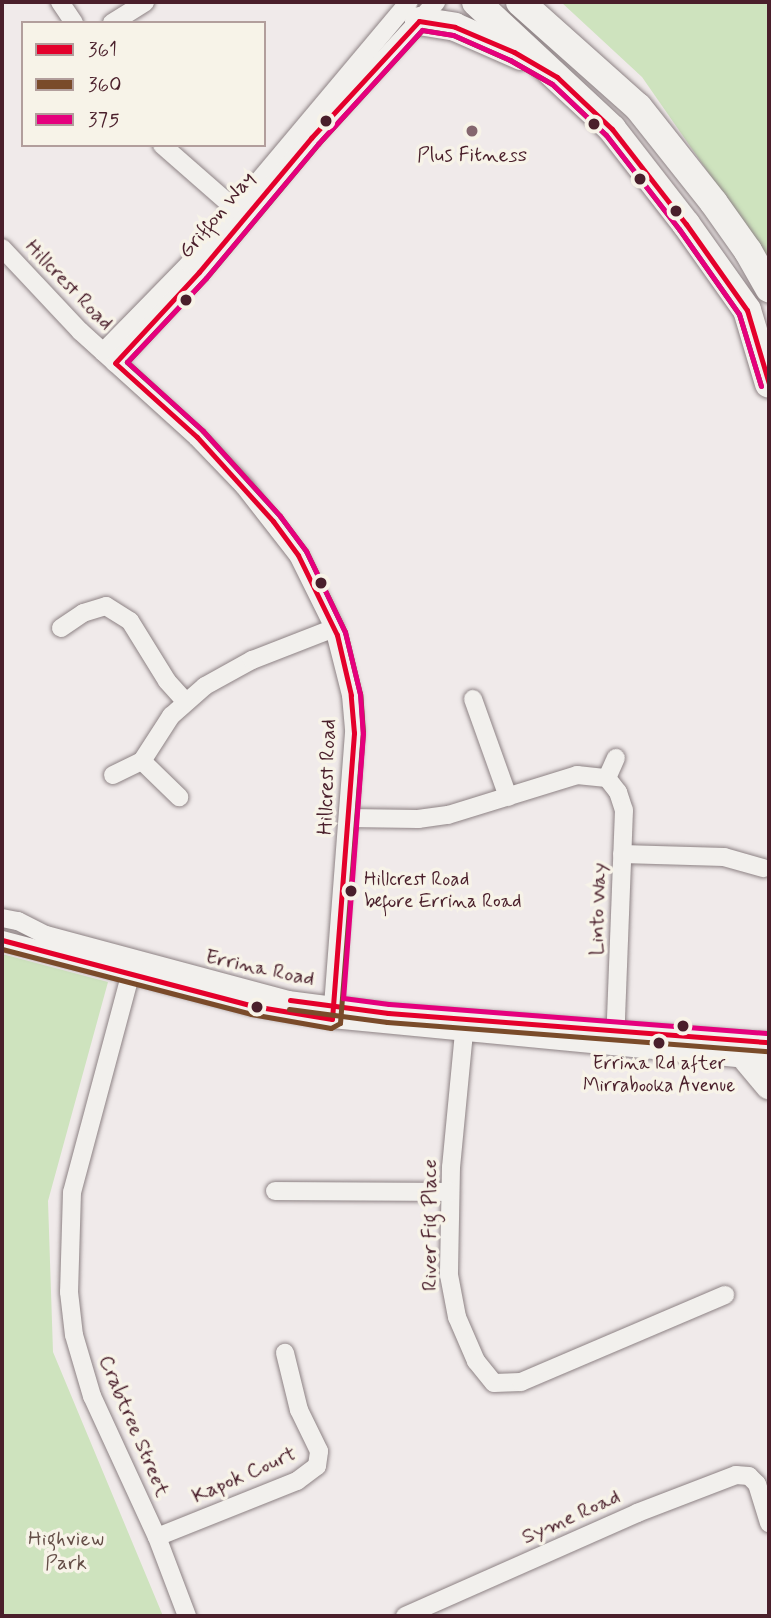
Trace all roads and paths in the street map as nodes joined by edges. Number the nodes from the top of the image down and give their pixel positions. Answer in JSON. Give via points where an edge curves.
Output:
{"nodes":[{"id":1,"x":60,"y":2,"type":"edge"},
{"id":2,"x":145,"y":2,"type":"edge"},
{"id":3,"x":476,"y":2,"type":"edge"},
{"id":4,"x":520,"y":2,"type":"edge"},
{"id":5,"x":421,"y":8,"type":"edge"},
{"id":6,"x":73,"y":21,"type":"edge"},
{"id":7,"x":115,"y":21,"type":"edge"},
{"id":8,"x":557,"y":77,"type":"junction"},
{"id":9,"x":164,"y":147,"type":"edge"},
{"id":10,"x":239,"y":214,"type":"junction"},
{"id":11,"x":5,"y":258,"type":"edge"},
{"id":12,"x":769,"y":288,"type":"edge"},
{"id":13,"x":109,"y":357,"type":"junction"},
{"id":14,"x":769,"y":384,"type":"edge"},
{"id":15,"x":61,"y":628,"type":"dead end"},
{"id":16,"x":334,"y":628,"type":"junction"},
{"id":17,"x":473,"y":699,"type":"dead end"},
{"id":18,"x":186,"y":702,"type":"junction"},
{"id":19,"x":616,"y":758,"type":"dead end"},
{"id":20,"x":142,"y":761,"type":"junction"},
{"id":21,"x":113,"y":775,"type":"dead end"},
{"id":22,"x":607,"y":778,"type":"junction"},
{"id":23,"x":179,"y":797,"type":"dead end"},
{"id":24,"x":508,"y":797,"type":"junction"},
{"id":25,"x":349,"y":818,"type":"junction"},
{"id":26,"x":622,"y":854,"type":"junction"},
{"id":27,"x":767,"y":869,"type":"edge"},
{"id":28,"x":2,"y":918,"type":"edge"},
{"id":29,"x":2,"y":940,"type":"edge"},
{"id":30,"x":133,"y":966,"type":"junction"},
{"id":31,"x":333,"y":1012,"type":"junction"},
{"id":32,"x":464,"y":1025,"type":"junction"},
{"id":33,"x":615,"y":1038,"type":"junction"},
{"id":34,"x":762,"y":1054,"type":"edge"},
{"id":35,"x":769,"y":1085,"type":"edge"},
{"id":36,"x":275,"y":1191,"type":"dead end"},
{"id":37,"x":450,"y":1192,"type":"junction"},
{"id":38,"x":725,"y":1295,"type":"dead end"},
{"id":39,"x":285,"y":1353,"type":"dead end"},
{"id":40,"x":769,"y":1523,"type":"edge"},
{"id":41,"x":157,"y":1537,"type":"junction"},
{"id":42,"x":187,"y":1616,"type":"edge"},
{"id":43,"x":405,"y":1616,"type":"edge"}],
"edges":[{"from":1,"to":6,"type":"street"},
{"from":2,"to":7,"type":"street"},
{"from":3,"to":8,"type":"main road"},
{"from":4,"to":12,"type":"main road","via":[[638,107],[714,202]]},
{"from":5,"to":8,"type":"main road","via":[[436,21],[495,42]]},
{"from":5,"to":10,"type":"street","name":"Griffon Way","via":[[312,138]]},
{"from":8,"to":14,"type":"main road","via":[[612,130],[747,310]]},
{"from":9,"to":10,"type":"street"},
{"from":10,"to":13,"type":"street","name":"Griffon Way"},
{"from":11,"to":13,"type":"street","name":"Hillcrest Road"},
{"from":13,"to":16,"type":"street","name":"Hillcrest Road","via":[[244,485],[298,555]]},
{"from":15,"to":18,"type":"street","via":[[83,612],[106,606],[130,621],[167,681]]},
{"from":16,"to":18,"type":"street","via":[[252,660]]},
{"from":16,"to":25,"type":"street","name":"Hillcrest Road","via":[[351,695],[354,733]]},
{"from":17,"to":24,"type":"street"},
{"from":18,"to":20,"type":"street","via":[[171,716]]},
{"from":19,"to":22,"type":"street"},
{"from":20,"to":21,"type":"street"},
{"from":20,"to":23,"type":"street"},
{"from":22,"to":24,"type":"street","via":[[577,775]]},
{"from":22,"to":26,"type":"street","name":"Linto Way","via":[[624,810]]},
{"from":24,"to":25,"type":"street","via":[[418,819]]},
{"from":25,"to":31,"type":"street","name":"Hillcrest Road"},
{"from":26,"to":27,"type":"street","via":[[724,857]]},
{"from":26,"to":33,"type":"street","name":"Linto Way"},
{"from":28,"to":30,"type":"street","name":"Errina Road","via":[[18,920],[46,935]]},
{"from":29,"to":30,"type":"street","name":"Errina Road"},
{"from":30,"to":31,"type":"street","name":"Errina Road","via":[[253,1006]]},
{"from":30,"to":41,"type":"street","name":"Crabtree Street","via":[[72,1192],[69,1292],[74,1335],[92,1396]]},
{"from":31,"to":32,"type":"street","name":"Errina Road"},
{"from":32,"to":33,"type":"street","name":"Errina Road"},
{"from":32,"to":37,"type":"street","name":"River Fig Place"},
{"from":33,"to":34,"type":"street","name":"Errina Road"},
{"from":33,"to":34,"type":"street","name":"Errina Road"},
{"from":34,"to":35,"type":"main road"},
{"from":36,"to":37,"type":"street"},
{"from":37,"to":38,"type":"street","name":"River Fig Place","via":[[452,1296],[476,1361],[494,1383],[521,1382]]},
{"from":39,"to":41,"type":"street","name":"Kapok Court","via":[[299,1410],[318,1451],[317,1466],[298,1480]]},
{"from":40,"to":43,"type":"street","name":"Syme Road","via":[[757,1484],[749,1476],[736,1475]]},
{"from":41,"to":42,"type":"street","name":"Crabtree Street"}]}
